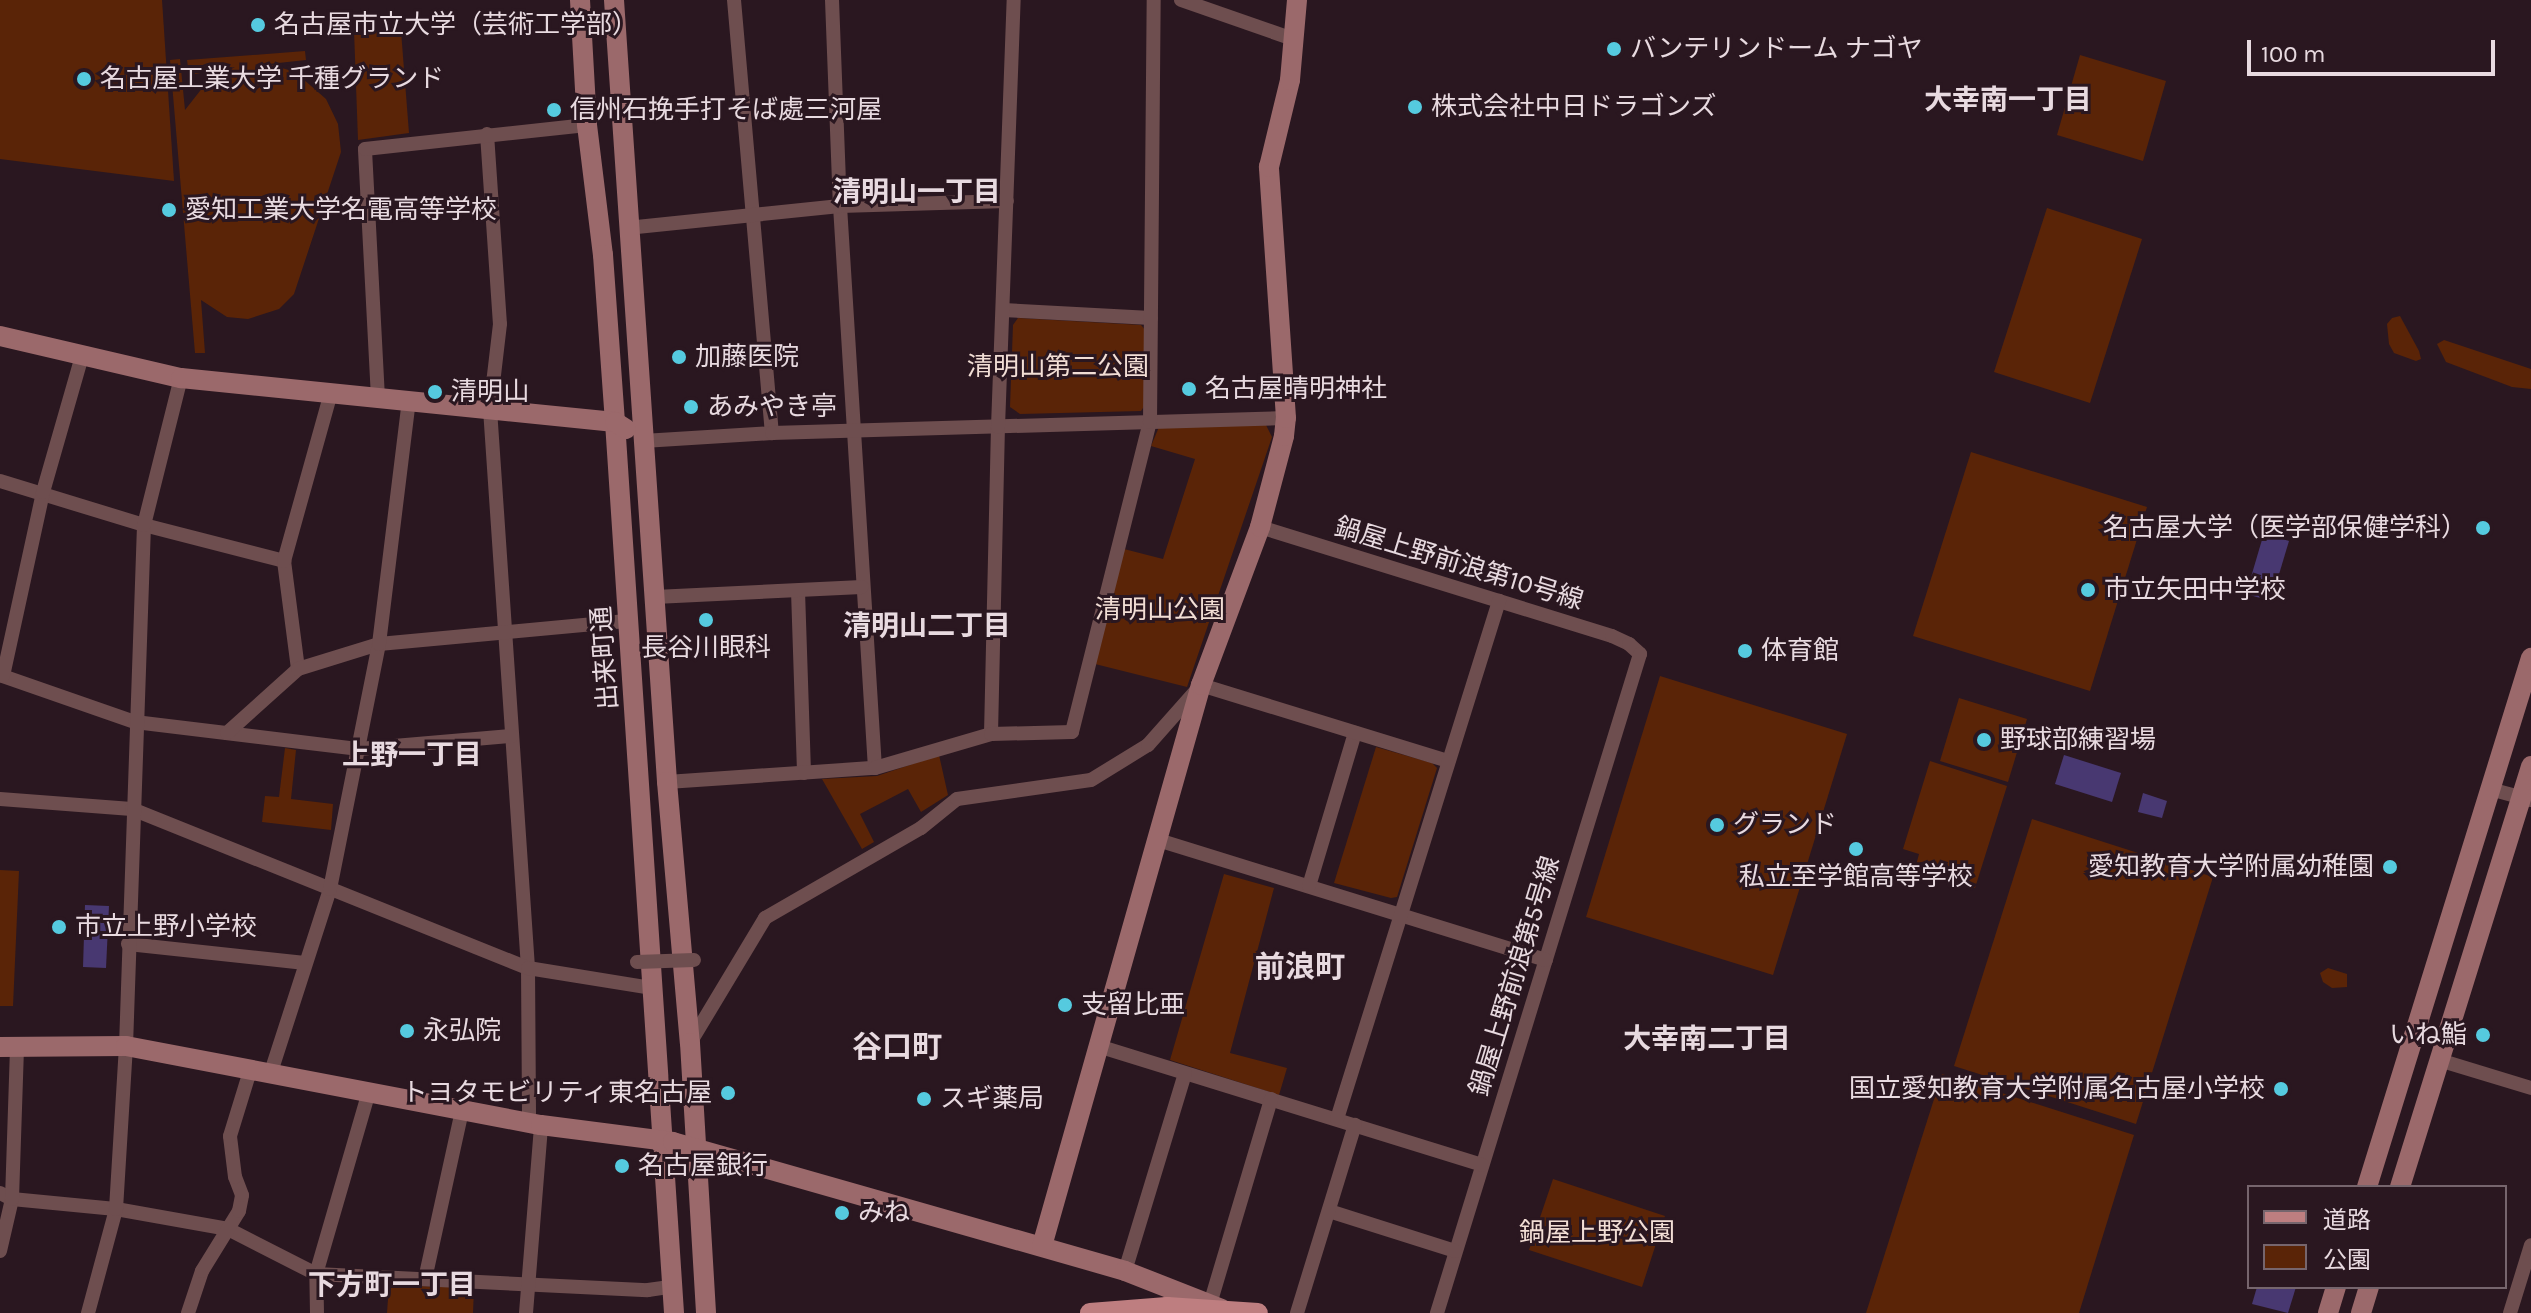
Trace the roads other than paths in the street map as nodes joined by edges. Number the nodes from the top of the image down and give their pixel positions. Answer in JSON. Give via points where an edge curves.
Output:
{"nodes":[{"id":1,"x":580,"y":0,"type":"edge"},
{"id":2,"x":614,"y":0,"type":"edge"},
{"id":3,"x":734,"y":0,"type":"edge"},
{"id":4,"x":832,"y":0,"type":"edge"},
{"id":5,"x":1014,"y":0,"type":"edge"},
{"id":6,"x":1154,"y":0,"type":"edge"},
{"id":7,"x":1181,"y":0,"type":"edge"},
{"id":8,"x":1297,"y":0,"type":"edge"},
{"id":9,"x":1293,"y":39,"type":"junction"},
{"id":10,"x":587,"y":125,"type":"junction"},
{"id":11,"x":487,"y":134,"type":"junction"},
{"id":12,"x":1007,"y":201,"type":"junction"},
{"id":13,"x":840,"y":206,"type":"junction"},
{"id":14,"x":752,"y":217,"type":"junction"},
{"id":15,"x":627,"y":228,"type":"junction"},
{"id":16,"x":1003,"y":310,"type":"junction"},
{"id":17,"x":1151,"y":318,"type":"junction"},
{"id":18,"x":0,"y":336,"type":"edge"},
{"id":19,"x":82,"y":356,"type":"junction"},
{"id":20,"x":181,"y":378,"type":"junction"},
{"id":21,"x":331,"y":393,"type":"junction"},
{"id":22,"x":378,"y":398,"type":"junction"},
{"id":23,"x":409,"y":401,"type":"junction"},
{"id":24,"x":490,"y":409,"type":"junction"},
{"id":25,"x":1286,"y":418,"type":"junction"},
{"id":26,"x":615,"y":422,"type":"junction"},
{"id":27,"x":1150,"y":422,"type":"junction"},
{"id":28,"x":998,"y":427,"type":"junction"},
{"id":29,"x":855,"y":431,"type":"junction"},
{"id":30,"x":772,"y":433,"type":"junction"},
{"id":31,"x":643,"y":441,"type":"junction"},
{"id":32,"x":0,"y":481,"type":"edge"},
{"id":33,"x":43,"y":492,"type":"junction"},
{"id":34,"x":144,"y":525,"type":"junction"},
{"id":35,"x":1260,"y":527,"type":"junction"},
{"id":36,"x":284,"y":561,"type":"junction"},
{"id":37,"x":862,"y":587,"type":"junction"},
{"id":38,"x":798,"y":591,"type":"junction"},
{"id":39,"x":655,"y":597,"type":"junction"},
{"id":40,"x":1499,"y":601,"type":"junction"},
{"id":41,"x":629,"y":621,"type":"junction"},
{"id":42,"x":503,"y":633,"type":"junction"},
{"id":43,"x":379,"y":644,"type":"junction"},
{"id":44,"x":1640,"y":654,"type":"joint"},
{"id":45,"x":2531,"y":658,"type":"edge"},
{"id":46,"x":298,"y":669,"type":"junction"},
{"id":47,"x":2,"y":675,"type":"edge"},
{"id":48,"x":1201,"y":685,"type":"junction"},
{"id":49,"x":135,"y":722,"type":"junction"},
{"id":50,"x":227,"y":733,"type":"junction"},
{"id":51,"x":1355,"y":733,"type":"junction"},
{"id":52,"x":991,"y":734,"type":"junction"},
{"id":53,"x":511,"y":736,"type":"junction"},
{"id":54,"x":359,"y":749,"type":"junction"},
{"id":55,"x":1448,"y":761,"type":"junction"},
{"id":56,"x":2531,"y":766,"type":"edge"},
{"id":57,"x":875,"y":768,"type":"junction"},
{"id":58,"x":804,"y":773,"type":"junction"},
{"id":59,"x":667,"y":782,"type":"junction"},
{"id":60,"x":2490,"y":789,"type":"junction"},
{"id":61,"x":0,"y":799,"type":"edge"},
{"id":62,"x":2526,"y":799,"type":"edge"},
{"id":63,"x":132,"y":809,"type":"junction"},
{"id":64,"x":1158,"y":840,"type":"junction"},
{"id":65,"x":1309,"y":886,"type":"junction"},
{"id":66,"x":330,"y":889,"type":"junction"},
{"id":67,"x":1400,"y":915,"type":"junction"},
{"id":68,"x":128,"y":944,"type":"junction"},
{"id":69,"x":694,"y":960,"type":"dead end"},
{"id":70,"x":1546,"y":960,"type":"junction"},
{"id":71,"x":637,"y":962,"type":"dead end"},
{"id":72,"x":305,"y":963,"type":"junction"},
{"id":73,"x":528,"y":968,"type":"junction"},
{"id":74,"x":652,"y":988,"type":"junction"},
{"id":75,"x":690,"y":1043,"type":"junction"},
{"id":76,"x":126,"y":1046,"type":"junction"},
{"id":77,"x":1098,"y":1046,"type":"junction"},
{"id":78,"x":9,"y":1047,"type":"edge"},
{"id":79,"x":2439,"y":1060,"type":"junction"},
{"id":80,"x":260,"y":1073,"type":"junction"},
{"id":81,"x":1185,"y":1074,"type":"junction"},
{"id":82,"x":2531,"y":1088,"type":"edge"},
{"id":83,"x":369,"y":1092,"type":"junction"},
{"id":84,"x":1271,"y":1099,"type":"junction"},
{"id":85,"x":462,"y":1111,"type":"junction"},
{"id":86,"x":1337,"y":1119,"type":"junction"},
{"id":87,"x":535,"y":1124,"type":"junction"},
{"id":88,"x":1355,"y":1125,"type":"junction"},
{"id":89,"x":662,"y":1141,"type":"junction"},
{"id":90,"x":698,"y":1150,"type":"junction"},
{"id":91,"x":1482,"y":1165,"type":"junction"},
{"id":92,"x":2368,"y":1185,"type":"edge"},
{"id":93,"x":2401,"y":1185,"type":"edge"},
{"id":94,"x":6,"y":1196,"type":"edge"},
{"id":95,"x":116,"y":1209,"type":"junction"},
{"id":96,"x":1329,"y":1211,"type":"junction"},
{"id":97,"x":228,"y":1229,"type":"junction"},
{"id":98,"x":2531,"y":1245,"type":"edge"},
{"id":99,"x":1042,"y":1246,"type":"junction"},
{"id":100,"x":0,"y":1251,"type":"edge"},
{"id":101,"x":1455,"y":1251,"type":"junction"},
{"id":102,"x":1125,"y":1271,"type":"junction"},
{"id":103,"x":316,"y":1274,"type":"junction"},
{"id":104,"x":425,"y":1279,"type":"junction"},
{"id":105,"x":528,"y":1282,"type":"junction"},
{"id":106,"x":670,"y":1287,"type":"junction"},
{"id":107,"x":2335,"y":1289,"type":"edge"},
{"id":108,"x":2368,"y":1289,"type":"edge"},
{"id":109,"x":1220,"y":1309,"type":"edge"},
{"id":110,"x":88,"y":1313,"type":"edge"},
{"id":111,"x":188,"y":1313,"type":"edge"},
{"id":112,"x":317,"y":1313,"type":"edge"},
{"id":113,"x":526,"y":1313,"type":"edge"},
{"id":114,"x":674,"y":1313,"type":"edge"},
{"id":115,"x":706,"y":1313,"type":"edge"},
{"id":116,"x":1090,"y":1313,"type":"edge"},
{"id":117,"x":1258,"y":1313,"type":"edge"},
{"id":118,"x":1297,"y":1313,"type":"edge"},
{"id":119,"x":1437,"y":1313,"type":"edge"},
{"id":120,"x":2328,"y":1313,"type":"edge"},
{"id":121,"x":2361,"y":1313,"type":"edge"},
{"id":122,"x":2510,"y":1313,"type":"edge"}],
"edges":[{"from":1,"to":10,"type":"street","name":"出来町通"},
{"from":2,"to":15,"type":"street","name":"出来町通"},
{"from":3,"to":14,"type":"street"},
{"from":4,"to":13,"type":"street"},
{"from":5,"to":12,"type":"street"},
{"from":6,"to":17,"type":"street"},
{"from":7,"to":9,"type":"street"},
{"from":8,"to":9,"type":"street"},
{"from":9,"to":25,"type":"street","via":[[1290,80],[1269,167]]},
{"from":10,"to":11,"type":"street"},
{"from":10,"to":26,"type":"street","name":"出来町通"},
{"from":11,"to":22,"type":"street","via":[[365,149]]},
{"from":11,"to":24,"type":"street","via":[[500,324]]},
{"from":12,"to":13,"type":"street"},
{"from":12,"to":16,"type":"street"},
{"from":13,"to":14,"type":"street"},
{"from":13,"to":29,"type":"street"},
{"from":14,"to":15,"type":"street"},
{"from":14,"to":30,"type":"street"},
{"from":15,"to":31,"type":"street","name":"出来町通"},
{"from":16,"to":17,"type":"street"},
{"from":16,"to":28,"type":"street"},
{"from":17,"to":27,"type":"street"},
{"from":18,"to":19,"type":"street"},
{"from":19,"to":20,"type":"street"},
{"from":19,"to":33,"type":"street"},
{"from":20,"to":21,"type":"street"},
{"from":20,"to":34,"type":"street"},
{"from":21,"to":22,"type":"street"},
{"from":21,"to":36,"type":"street"},
{"from":22,"to":23,"type":"street"},
{"from":23,"to":24,"type":"street"},
{"from":23,"to":43,"type":"street"},
{"from":24,"to":26,"type":"street"},
{"from":24,"to":42,"type":"street"},
{"from":25,"to":27,"type":"street"},
{"from":25,"to":35,"type":"street"},
{"from":26,"to":31,"type":"street"},
{"from":26,"to":41,"type":"street","name":"出来町通"},
{"from":27,"to":28,"type":"street"},
{"from":27,"to":52,"type":"street","via":[[1072,732]]},
{"from":28,"to":29,"type":"street"},
{"from":28,"to":52,"type":"street"},
{"from":29,"to":30,"type":"street"},
{"from":29,"to":37,"type":"street"},
{"from":30,"to":31,"type":"street"},
{"from":31,"to":39,"type":"street","name":"出来町通"},
{"from":32,"to":33,"type":"street"},
{"from":33,"to":34,"type":"street"},
{"from":33,"to":47,"type":"street"},
{"from":34,"to":36,"type":"street"},
{"from":34,"to":49,"type":"street"},
{"from":35,"to":40,"type":"street","name":"鍋屋上野前浪第10号線"},
{"from":35,"to":48,"type":"street"},
{"from":36,"to":46,"type":"street"},
{"from":37,"to":38,"type":"street"},
{"from":37,"to":57,"type":"street"},
{"from":38,"to":39,"type":"street"},
{"from":38,"to":58,"type":"street"},
{"from":39,"to":59,"type":"street","name":"出来町通"},
{"from":40,"to":44,"type":"street","name":"鍋屋上野前浪第10号線","via":[[1612,636]]},
{"from":40,"to":55,"type":"street"},
{"from":41,"to":42,"type":"street"},
{"from":41,"to":74,"type":"street","name":"出来町通"},
{"from":42,"to":43,"type":"street"},
{"from":42,"to":53,"type":"street"},
{"from":43,"to":46,"type":"street"},
{"from":43,"to":54,"type":"street"},
{"from":44,"to":70,"type":"street","name":"鍋屋上野前浪第5号線"},
{"from":45,"to":60,"type":"street"},
{"from":46,"to":50,"type":"street"},
{"from":47,"to":49,"type":"street"},
{"from":48,"to":51,"type":"street"},
{"from":48,"to":64,"type":"street"},
{"from":48,"to":75,"type":"street","via":[[1148,745],[1091,780],[957,799],[921,828],[765,918]]},
{"from":49,"to":50,"type":"street"},
{"from":49,"to":63,"type":"street"},
{"from":50,"to":54,"type":"street"},
{"from":51,"to":55,"type":"street"},
{"from":51,"to":65,"type":"street"},
{"from":52,"to":57,"type":"street"},
{"from":53,"to":54,"type":"street"},
{"from":53,"to":73,"type":"street"},
{"from":54,"to":66,"type":"street"},
{"from":55,"to":67,"type":"street"},
{"from":56,"to":62,"type":"street"},
{"from":57,"to":58,"type":"street"},
{"from":58,"to":59,"type":"street"},
{"from":59,"to":75,"type":"street","name":"出来町通"},
{"from":60,"to":62,"type":"street"},
{"from":60,"to":92,"type":"street"},
{"from":61,"to":63,"type":"street"},
{"from":62,"to":79,"type":"street"},
{"from":63,"to":66,"type":"street"},
{"from":63,"to":68,"type":"street"},
{"from":64,"to":65,"type":"street"},
{"from":64,"to":77,"type":"street"},
{"from":65,"to":67,"type":"street"},
{"from":66,"to":72,"type":"street"},
{"from":66,"to":73,"type":"street"},
{"from":67,"to":70,"type":"street"},
{"from":67,"to":86,"type":"street"},
{"from":68,"to":72,"type":"street"},
{"from":68,"to":76,"type":"street"},
{"from":69,"to":71,"type":"street","bridge":true},
{"from":70,"to":91,"type":"street","name":"鍋屋上野前浪第5号線"},
{"from":72,"to":80,"type":"street"},
{"from":73,"to":74,"type":"street"},
{"from":73,"to":87,"type":"street"},
{"from":74,"to":89,"type":"street","name":"出来町通"},
{"from":75,"to":90,"type":"street","name":"出来町通"},
{"from":76,"to":78,"type":"street"},
{"from":76,"to":80,"type":"street"},
{"from":76,"to":95,"type":"street"},
{"from":77,"to":81,"type":"street"},
{"from":77,"to":99,"type":"street"},
{"from":78,"to":94,"type":"street"},
{"from":79,"to":82,"type":"street"},
{"from":79,"to":93,"type":"street"},
{"from":80,"to":83,"type":"street"},
{"from":80,"to":97,"type":"street","via":[[230,1136],[242,1195]]},
{"from":81,"to":84,"type":"street"},
{"from":81,"to":102,"type":"street"},
{"from":83,"to":85,"type":"street"},
{"from":83,"to":103,"type":"street"},
{"from":84,"to":86,"type":"street"},
{"from":84,"to":109,"type":"street"},
{"from":85,"to":87,"type":"street"},
{"from":85,"to":104,"type":"street"},
{"from":86,"to":88,"type":"street"},
{"from":87,"to":89,"type":"street"},
{"from":87,"to":105,"type":"street"},
{"from":88,"to":91,"type":"street"},
{"from":88,"to":96,"type":"street"},
{"from":89,"to":90,"type":"street"},
{"from":89,"to":106,"type":"street","name":"出来町通"},
{"from":90,"to":99,"type":"street"},
{"from":90,"to":115,"type":"street","name":"出来町通"},
{"from":91,"to":101,"type":"street","name":"鍋屋上野前浪第5号線"},
{"from":94,"to":95,"type":"street"},
{"from":94,"to":100,"type":"street"},
{"from":95,"to":97,"type":"street"},
{"from":95,"to":110,"type":"street"},
{"from":96,"to":101,"type":"street"},
{"from":96,"to":118,"type":"street"},
{"from":97,"to":103,"type":"street"},
{"from":97,"to":111,"type":"street","via":[[202,1271]]},
{"from":98,"to":122,"type":"street"},
{"from":99,"to":102,"type":"street"},
{"from":101,"to":119,"type":"street","name":"鍋屋上野前浪第5号線"},
{"from":102,"to":109,"type":"street"},
{"from":103,"to":104,"type":"street"},
{"from":103,"to":112,"type":"street"},
{"from":104,"to":105,"type":"street"},
{"from":105,"to":106,"type":"street"},
{"from":105,"to":113,"type":"street"},
{"from":106,"to":114,"type":"street","name":"出来町通"},
{"from":107,"to":120,"type":"street"},
{"from":108,"to":121,"type":"street"},
{"from":109,"to":116,"type":"main road"},
{"from":109,"to":117,"type":"main road"}]}
